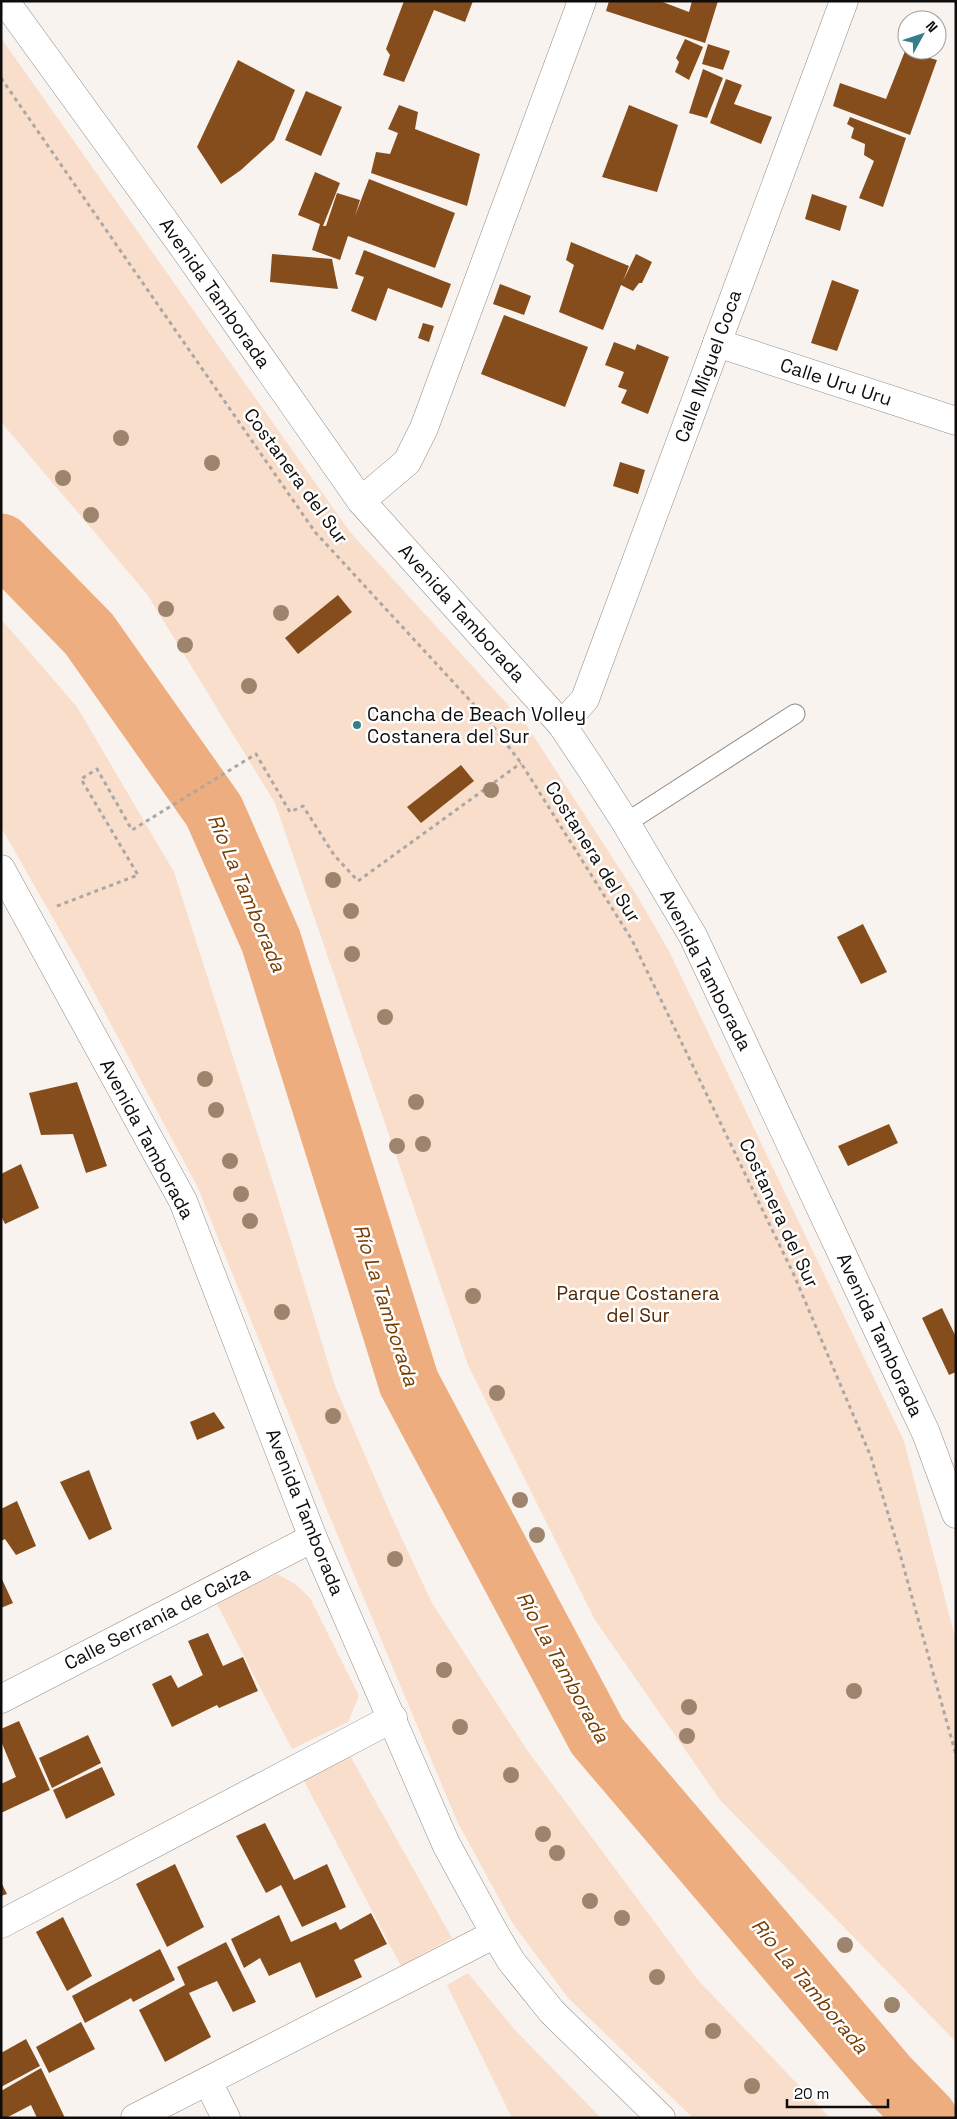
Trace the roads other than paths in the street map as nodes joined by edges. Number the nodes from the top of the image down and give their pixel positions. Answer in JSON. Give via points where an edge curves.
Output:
{"nodes":[{"id":1,"x":5,"y":1,"type":"edge"},
{"id":2,"x":582,"y":1,"type":"edge"},
{"id":3,"x":844,"y":1,"type":"edge"},
{"id":4,"x":717,"y":343,"type":"junction"},
{"id":5,"x":956,"y":421,"type":"edge"},
{"id":6,"x":361,"y":501,"type":"junction"},
{"id":7,"x":794,"y":714,"type":"dead end"},
{"id":8,"x":562,"y":724,"type":"junction"},
{"id":9,"x":626,"y":823,"type":"junction"},
{"id":10,"x":1,"y":869,"type":"edge"},
{"id":11,"x":951,"y":1487,"type":"edge"},
{"id":12,"x":956,"y":1514,"type":"edge"},
{"id":13,"x":313,"y":1538,"type":"junction"},
{"id":14,"x":1,"y":1699,"type":"edge"},
{"id":15,"x":393,"y":1718,"type":"junction"},
{"id":16,"x":1,"y":1924,"type":"edge"},
{"id":17,"x":495,"y":1934,"type":"junction"},
{"id":18,"x":208,"y":2082,"type":"junction"},
{"id":19,"x":135,"y":2118,"type":"edge"},
{"id":20,"x":226,"y":2118,"type":"edge"},
{"id":21,"x":660,"y":2118,"type":"edge"}],
"edges":[{"from":1,"to":6,"type":"main road","name":"Avenida Tamborada","via":[[184,248]]},
{"from":2,"to":6,"type":"main road","via":[[424,428],[406,462]]},
{"from":3,"to":4,"type":"main road","name":"Calle Miguel Coca"},
{"from":4,"to":5,"type":"main road","name":"Calle Uru Uru"},
{"from":4,"to":8,"type":"main road","name":"Calle Miguel Coca","via":[[585,699]]},
{"from":6,"to":8,"type":"main road","name":"Avenida Tamborada"},
{"from":7,"to":9,"type":"lane"},
{"from":8,"to":9,"type":"main road","name":"Avenida Tamborada"},
{"from":9,"to":11,"type":"main road","name":"Avenida Tamborada","via":[[693,936]]},
{"from":10,"to":13,"type":"main road","name":"Avenida Tamborada","via":[[183,1201]]},
{"from":11,"to":12,"type":"main road","name":"Avenida Tamborada"},
{"from":13,"to":14,"type":"main road","name":"Calle Serranía de Caiza"},
{"from":13,"to":15,"type":"main road","name":"Avenida Tamborada"},
{"from":15,"to":16,"type":"main road"},
{"from":15,"to":17,"type":"main road","name":"Avenida Tamborada","via":[[446,1844]]},
{"from":17,"to":18,"type":"main road"},
{"from":17,"to":21,"type":"main road","name":"Avenida Tamborada","via":[[511,1961],[552,2012]]},
{"from":18,"to":19,"type":"main road"},
{"from":18,"to":20,"type":"main road"}]}
